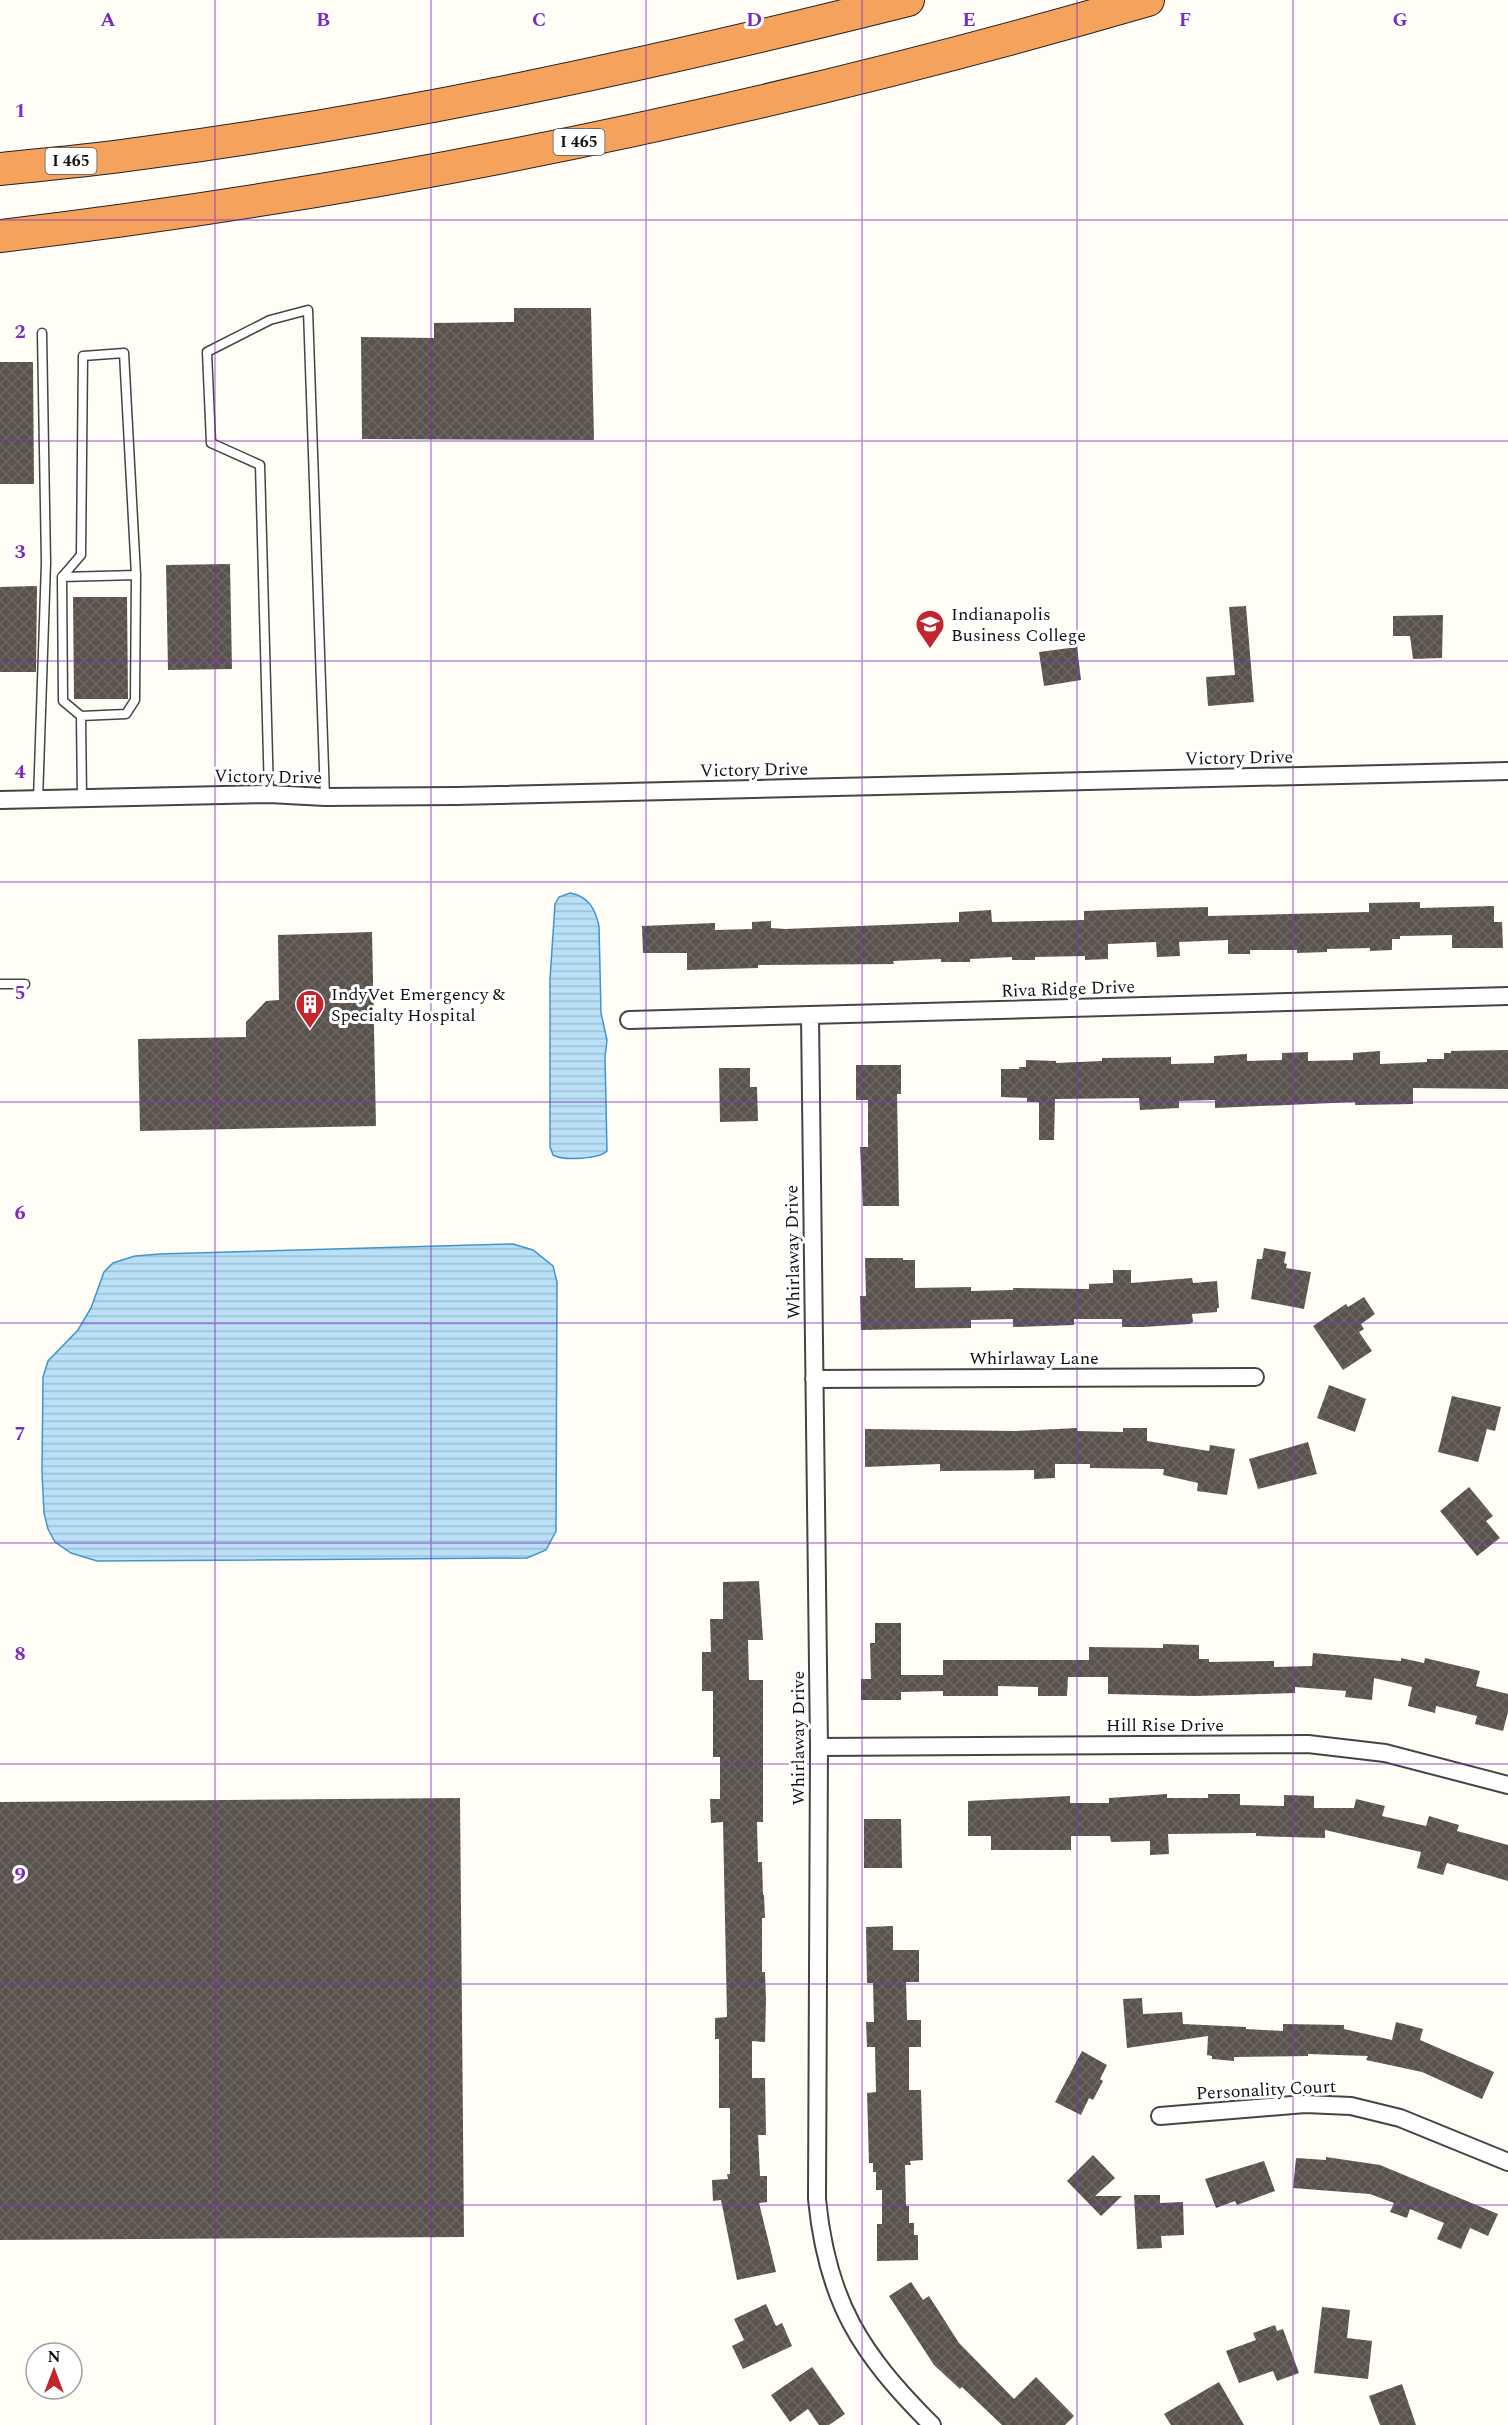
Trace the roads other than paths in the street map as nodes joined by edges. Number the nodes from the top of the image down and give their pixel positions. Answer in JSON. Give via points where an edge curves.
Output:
{"nodes":[{"id":1,"x":908,"y":0,"type":"edge"},
{"id":2,"x":1148,"y":0,"type":"edge"},
{"id":3,"x":142,"y":154,"type":"junction"},
{"id":4,"x":0,"y":160,"type":"edge"},
{"id":5,"x":0,"y":169,"type":"edge"},
{"id":6,"x":76,"y":227,"type":"junction"},
{"id":7,"x":0,"y":236,"type":"edge"},
{"id":8,"x":0,"y":243,"type":"edge"},
{"id":9,"x":42,"y":333,"type":"dead end"},
{"id":10,"x":136,"y":575,"type":"junction"},
{"id":11,"x":62,"y":577,"type":"junction"},
{"id":12,"x":81,"y":716,"type":"junction"},
{"id":13,"x":1508,"y":771,"type":"edge"},
{"id":14,"x":269,"y":794,"type":"junction"},
{"id":15,"x":325,"y":797,"type":"junction"},
{"id":16,"x":82,"y":798,"type":"junction"},
{"id":17,"x":0,"y":800,"type":"edge"},
{"id":18,"x":38,"y":800,"type":"junction"},
{"id":19,"x":0,"y":984,"type":"edge"},
{"id":20,"x":25,"y":984,"type":"dead end"},
{"id":21,"x":1508,"y":996,"type":"edge"},
{"id":22,"x":810,"y":1016,"type":"junction"},
{"id":23,"x":629,"y":1020,"type":"dead end"},
{"id":24,"x":1255,"y":1377,"type":"dead end"},
{"id":25,"x":814,"y":1379,"type":"junction"},
{"id":26,"x":819,"y":1747,"type":"junction"},
{"id":27,"x":1508,"y":1785,"type":"edge"},
{"id":28,"x":1160,"y":2116,"type":"dead end"},
{"id":29,"x":1508,"y":2162,"type":"edge"},
{"id":30,"x":932,"y":2425,"type":"edge"}],
"edges":[{"from":1,"to":3,"type":"highway","number":"I 465","via":[[584,76],[307,128]]},
{"from":2,"to":6,"type":"highway","number":"I 465","via":[[924,62],[597,138],[259,202]]},
{"from":3,"to":4,"type":"highway"},
{"from":3,"to":5,"type":"highway","number":"I 465"},
{"from":6,"to":7,"type":"highway","number":"I 465"},
{"from":6,"to":8,"type":"highway"},
{"from":9,"to":18,"type":"lane","via":[[46,563]]},
{"from":10,"to":11,"type":"lane"},
{"from":10,"to":11,"type":"lane","via":[[124,353],[83,356],[81,555]]},
{"from":10,"to":12,"type":"lane","via":[[135,700],[126,714]]},
{"from":11,"to":12,"type":"lane","via":[[63,701]]},
{"from":12,"to":16,"type":"lane"},
{"from":13,"to":15,"type":"street","name":"Victory Drive"},
{"from":14,"to":15,"type":"street","name":"Victory Drive"},
{"from":14,"to":15,"type":"lane","via":[[260,465],[211,443],[207,351],[270,320],[308,310]]},
{"from":14,"to":16,"type":"street","name":"Victory Drive"},
{"from":16,"to":18,"type":"street","name":"Victory Drive"},
{"from":17,"to":18,"type":"street","name":"Victory Drive"},
{"from":19,"to":20,"type":"lane"},
{"from":21,"to":22,"type":"street","name":"Riva Ridge Drive"},
{"from":22,"to":23,"type":"street","name":"Riva Ridge Drive"},
{"from":22,"to":25,"type":"street","name":"Whirlaway Drive"},
{"from":24,"to":25,"type":"street","name":"Whirlaway Lane"},
{"from":25,"to":26,"type":"street","name":"Whirlaway Drive"},
{"from":26,"to":27,"type":"street","name":"Hill Rise Drive","via":[[1308,1744],[1385,1753]]},
{"from":26,"to":30,"type":"street","name":"Whirlaway Drive","via":[[820,2231],[832,2281],[863,2346]]},
{"from":28,"to":29,"type":"street","name":"Personality Court","via":[[1305,2104],[1351,2106],[1400,2118]]}]}
